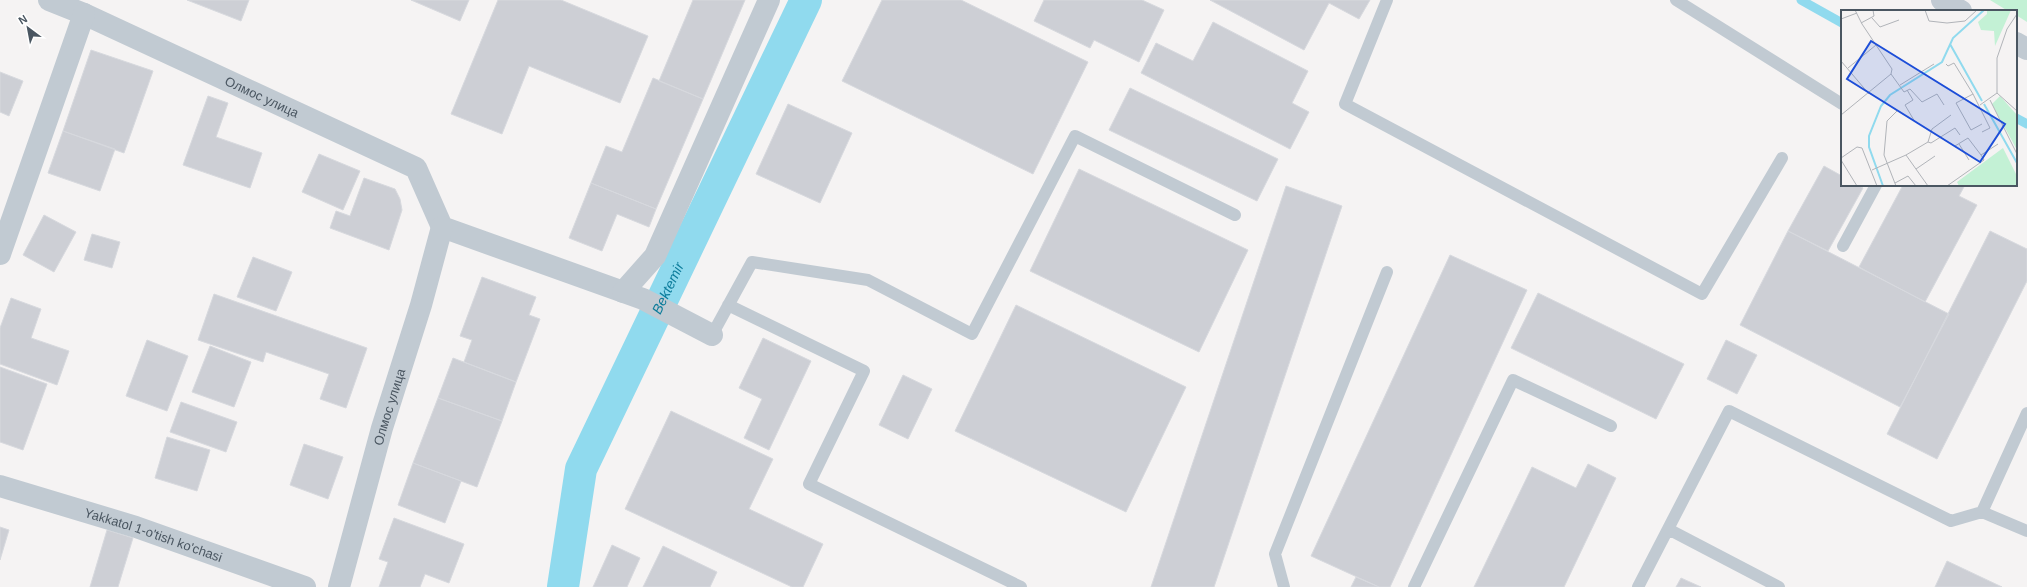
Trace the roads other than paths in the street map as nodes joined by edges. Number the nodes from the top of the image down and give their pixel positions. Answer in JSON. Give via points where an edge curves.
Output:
{"nodes":[{"id":1,"x":49,"y":0,"type":"edge"},
{"id":2,"x":769,"y":0,"type":"edge"},
{"id":3,"x":1386,"y":0,"type":"edge"},
{"id":4,"x":1676,"y":0,"type":"edge"},
{"id":5,"x":1942,"y":0,"type":"edge"},
{"id":6,"x":1959,"y":10,"type":"edge"},
{"id":7,"x":84,"y":14,"type":"junction"},
{"id":8,"x":2017,"y":44,"type":"edge"},
{"id":9,"x":2027,"y":49,"type":"edge"},
{"id":10,"x":1841,"y":103,"type":"edge"},
{"id":11,"x":1782,"y":158,"type":"dead end"},
{"id":12,"x":1875,"y":186,"type":"edge"},
{"id":13,"x":1236,"y":215,"type":"dead end"},
{"id":14,"x":442,"y":227,"type":"junction"},
{"id":15,"x":1843,"y":246,"type":"dead end"},
{"id":16,"x":0,"y":254,"type":"edge"},
{"id":17,"x":1386,"y":272,"type":"dead end"},
{"id":18,"x":623,"y":292,"type":"junction"},
{"id":19,"x":728,"y":305,"type":"junction"},
{"id":20,"x":712,"y":335,"type":"joint"},
{"id":21,"x":2027,"y":413,"type":"edge"},
{"id":22,"x":1611,"y":426,"type":"dead end"},
{"id":23,"x":0,"y":486,"type":"edge"},
{"id":24,"x":1982,"y":512,"type":"junction"},
{"id":25,"x":1668,"y":529,"type":"junction"},
{"id":26,"x":2027,"y":531,"type":"edge"},
{"id":27,"x":305,"y":587,"type":"edge"},
{"id":28,"x":339,"y":587,"type":"edge"},
{"id":29,"x":1021,"y":587,"type":"edge"},
{"id":30,"x":1284,"y":587,"type":"edge"},
{"id":31,"x":1414,"y":587,"type":"edge"},
{"id":32,"x":1638,"y":587,"type":"edge"},
{"id":33,"x":1779,"y":587,"type":"edge"}],
"edges":[{"from":1,"to":7,"type":"street","name":"Олмос улица"},
{"from":2,"to":18,"type":"street","via":[[655,256]]},
{"from":3,"to":11,"type":"lane","via":[[1345,104],[1702,294]]},
{"from":4,"to":10,"type":"lane"},
{"from":5,"to":6,"type":"street"},
{"from":7,"to":14,"type":"street","name":"Олмос улица","via":[[416,168]]},
{"from":7,"to":16,"type":"street"},
{"from":8,"to":9,"type":"street"},
{"from":12,"to":15,"type":"lane"},
{"from":13,"to":19,"type":"lane","via":[[1075,136],[972,334],[868,280],[752,262]]},
{"from":14,"to":18,"type":"street"},
{"from":14,"to":28,"type":"street","name":"Олмос улица","via":[[421,305],[382,428]]},
{"from":17,"to":30,"type":"lane","via":[[1275,554]]},
{"from":18,"to":20,"type":"street","via":[[644,299]]},
{"from":19,"to":20,"type":"lane"},
{"from":19,"to":29,"type":"lane","via":[[864,371],[809,484]]},
{"from":21,"to":24,"type":"lane"},
{"from":22,"to":31,"type":"lane","via":[[1513,380]]},
{"from":23,"to":27,"type":"street","name":"Yakkatol 1-o'tish ko'chasi","via":[[136,527]]},
{"from":24,"to":25,"type":"lane","via":[[1951,521],[1729,411]]},
{"from":24,"to":26,"type":"lane"},
{"from":25,"to":32,"type":"lane"},
{"from":25,"to":33,"type":"lane"}]}
